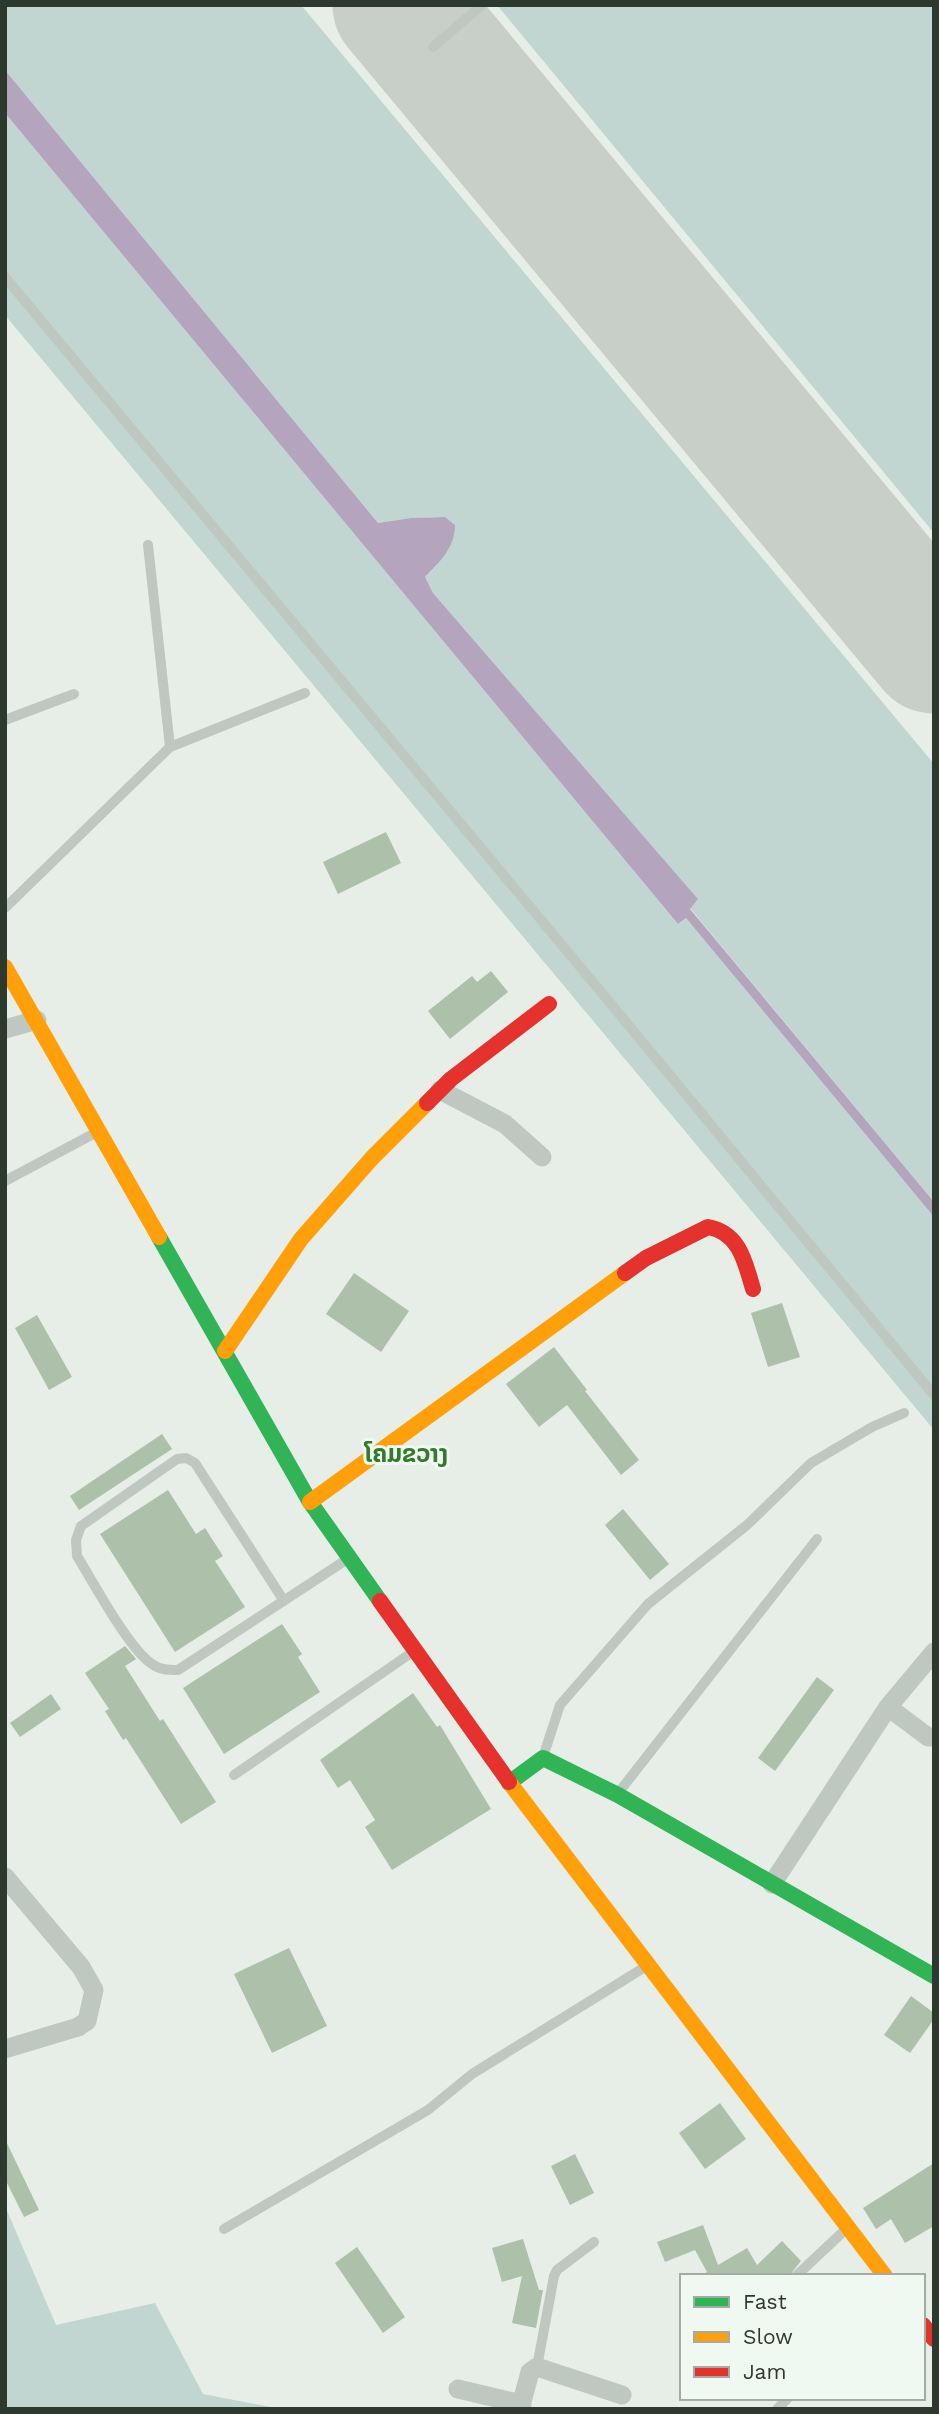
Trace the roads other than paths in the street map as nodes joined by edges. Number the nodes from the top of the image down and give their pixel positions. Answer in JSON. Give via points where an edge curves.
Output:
{"nodes":[{"id":1,"x":482,"y":5,"type":"edge"},
{"id":2,"x":433,"y":47,"type":"dead end"},
{"id":3,"x":5,"y":277,"type":"edge"},
{"id":4,"x":148,"y":545,"type":"dead end"},
{"id":5,"x":305,"y":693,"type":"dead end"},
{"id":6,"x":74,"y":694,"type":"dead end"},
{"id":7,"x":5,"y":720,"type":"edge"},
{"id":8,"x":170,"y":747,"type":"junction"},
{"id":9,"x":5,"y":908,"type":"edge"},
{"id":10,"x":5,"y":967,"type":"edge"},
{"id":11,"x":549,"y":1004,"type":"dead end"},
{"id":12,"x":37,"y":1020,"type":"junction"},
{"id":13,"x":5,"y":1029,"type":"edge"},
{"id":14,"x":440,"y":1090,"type":"junction"},
{"id":15,"x":100,"y":1130,"type":"junction"},
{"id":16,"x":542,"y":1157,"type":"dead end"},
{"id":17,"x":5,"y":1181,"type":"edge"},
{"id":18,"x":753,"y":1289,"type":"dead end"},
{"id":19,"x":225,"y":1351,"type":"junction"},
{"id":20,"x":934,"y":1395,"type":"edge"},
{"id":21,"x":904,"y":1413,"type":"dead end"},
{"id":22,"x":310,"y":1502,"type":"junction"},
{"id":23,"x":817,"y":1539,"type":"dead end"},
{"id":24,"x":349,"y":1558,"type":"junction"},
{"id":25,"x":284,"y":1601,"type":"junction"},
{"id":26,"x":414,"y":1651,"type":"junction"},
{"id":27,"x":934,"y":1652,"type":"edge"},
{"id":28,"x":888,"y":1707,"type":"junction"},
{"id":29,"x":934,"y":1737,"type":"edge"},
{"id":30,"x":543,"y":1758,"type":"junction"},
{"id":31,"x":234,"y":1775,"type":"dead end"},
{"id":32,"x":509,"y":1783,"type":"junction"},
{"id":33,"x":618,"y":1795,"type":"junction"},
{"id":34,"x":5,"y":1877,"type":"edge"},
{"id":35,"x":772,"y":1884,"type":"junction"},
{"id":36,"x":648,"y":1965,"type":"junction"},
{"id":37,"x":934,"y":1976,"type":"edge"},
{"id":38,"x":5,"y":2049,"type":"edge"},
{"id":39,"x":848,"y":2227,"type":"junction"},
{"id":40,"x":224,"y":2229,"type":"dead end"},
{"id":41,"x":594,"y":2242,"type":"dead end"},
{"id":42,"x":798,"y":2274,"type":"edge"},
{"id":43,"x":884,"y":2274,"type":"edge"},
{"id":44,"x":537,"y":2367,"type":"junction"},
{"id":45,"x":458,"y":2389,"type":"dead end"},
{"id":46,"x":622,"y":2395,"type":"dead end"},
{"id":47,"x":521,"y":2406,"type":"edge"}],
"edges":[{"from":1,"to":2,"type":"lane"},
{"from":3,"to":20,"type":"lane"},
{"from":4,"to":8,"type":"lane"},
{"from":5,"to":8,"type":"lane"},
{"from":6,"to":7,"type":"lane"},
{"from":8,"to":9,"type":"lane"},
{"from":10,"to":12,"type":"main road"},
{"from":11,"to":14,"type":"main road"},
{"from":12,"to":13,"type":"street"},
{"from":12,"to":15,"type":"main road"},
{"from":14,"to":16,"type":"street","via":[[505,1124]]},
{"from":14,"to":19,"type":"main road","via":[[301,1239]]},
{"from":15,"to":17,"type":"lane"},
{"from":15,"to":19,"type":"main road"},
{"from":18,"to":22,"type":"main road","via":[[737,1243],[718,1227],[708,1227],[646,1258]]},
{"from":19,"to":22,"type":"main road"},
{"from":21,"to":30,"type":"lane","via":[[811,1463],[747,1525],[648,1604],[560,1705]]},
{"from":22,"to":24,"type":"main road"},
{"from":23,"to":33,"type":"lane"},
{"from":24,"to":25,"type":"lane"},
{"from":24,"to":26,"type":"main road"},
{"from":25,"to":25,"type":"lane","via":[[178,1670],[154,1666],[138,1653],[77,1556],[76,1540],[81,1526],[177,1459],[186,1458],[195,1463]]},
{"from":26,"to":31,"type":"lane"},
{"from":26,"to":32,"type":"main road"},
{"from":27,"to":28,"type":"street"},
{"from":28,"to":29,"type":"street"},
{"from":28,"to":35,"type":"street"},
{"from":30,"to":32,"type":"main road"},
{"from":30,"to":33,"type":"main road"},
{"from":32,"to":36,"type":"main road"},
{"from":33,"to":35,"type":"main road"},
{"from":34,"to":38,"type":"street","via":[[81,1967],[94,1990],[87,2021],[78,2027]]},
{"from":35,"to":37,"type":"main road"},
{"from":36,"to":39,"type":"main road"},
{"from":36,"to":40,"type":"lane","via":[[472,2074],[428,2110]]},
{"from":39,"to":42,"type":"lane"},
{"from":39,"to":43,"type":"main road"},
{"from":41,"to":44,"type":"lane","via":[[554,2276]]},
{"from":44,"to":46,"type":"street"},
{"from":44,"to":47,"type":"street","via":[[530,2372]]},
{"from":45,"to":47,"type":"street"}]}
